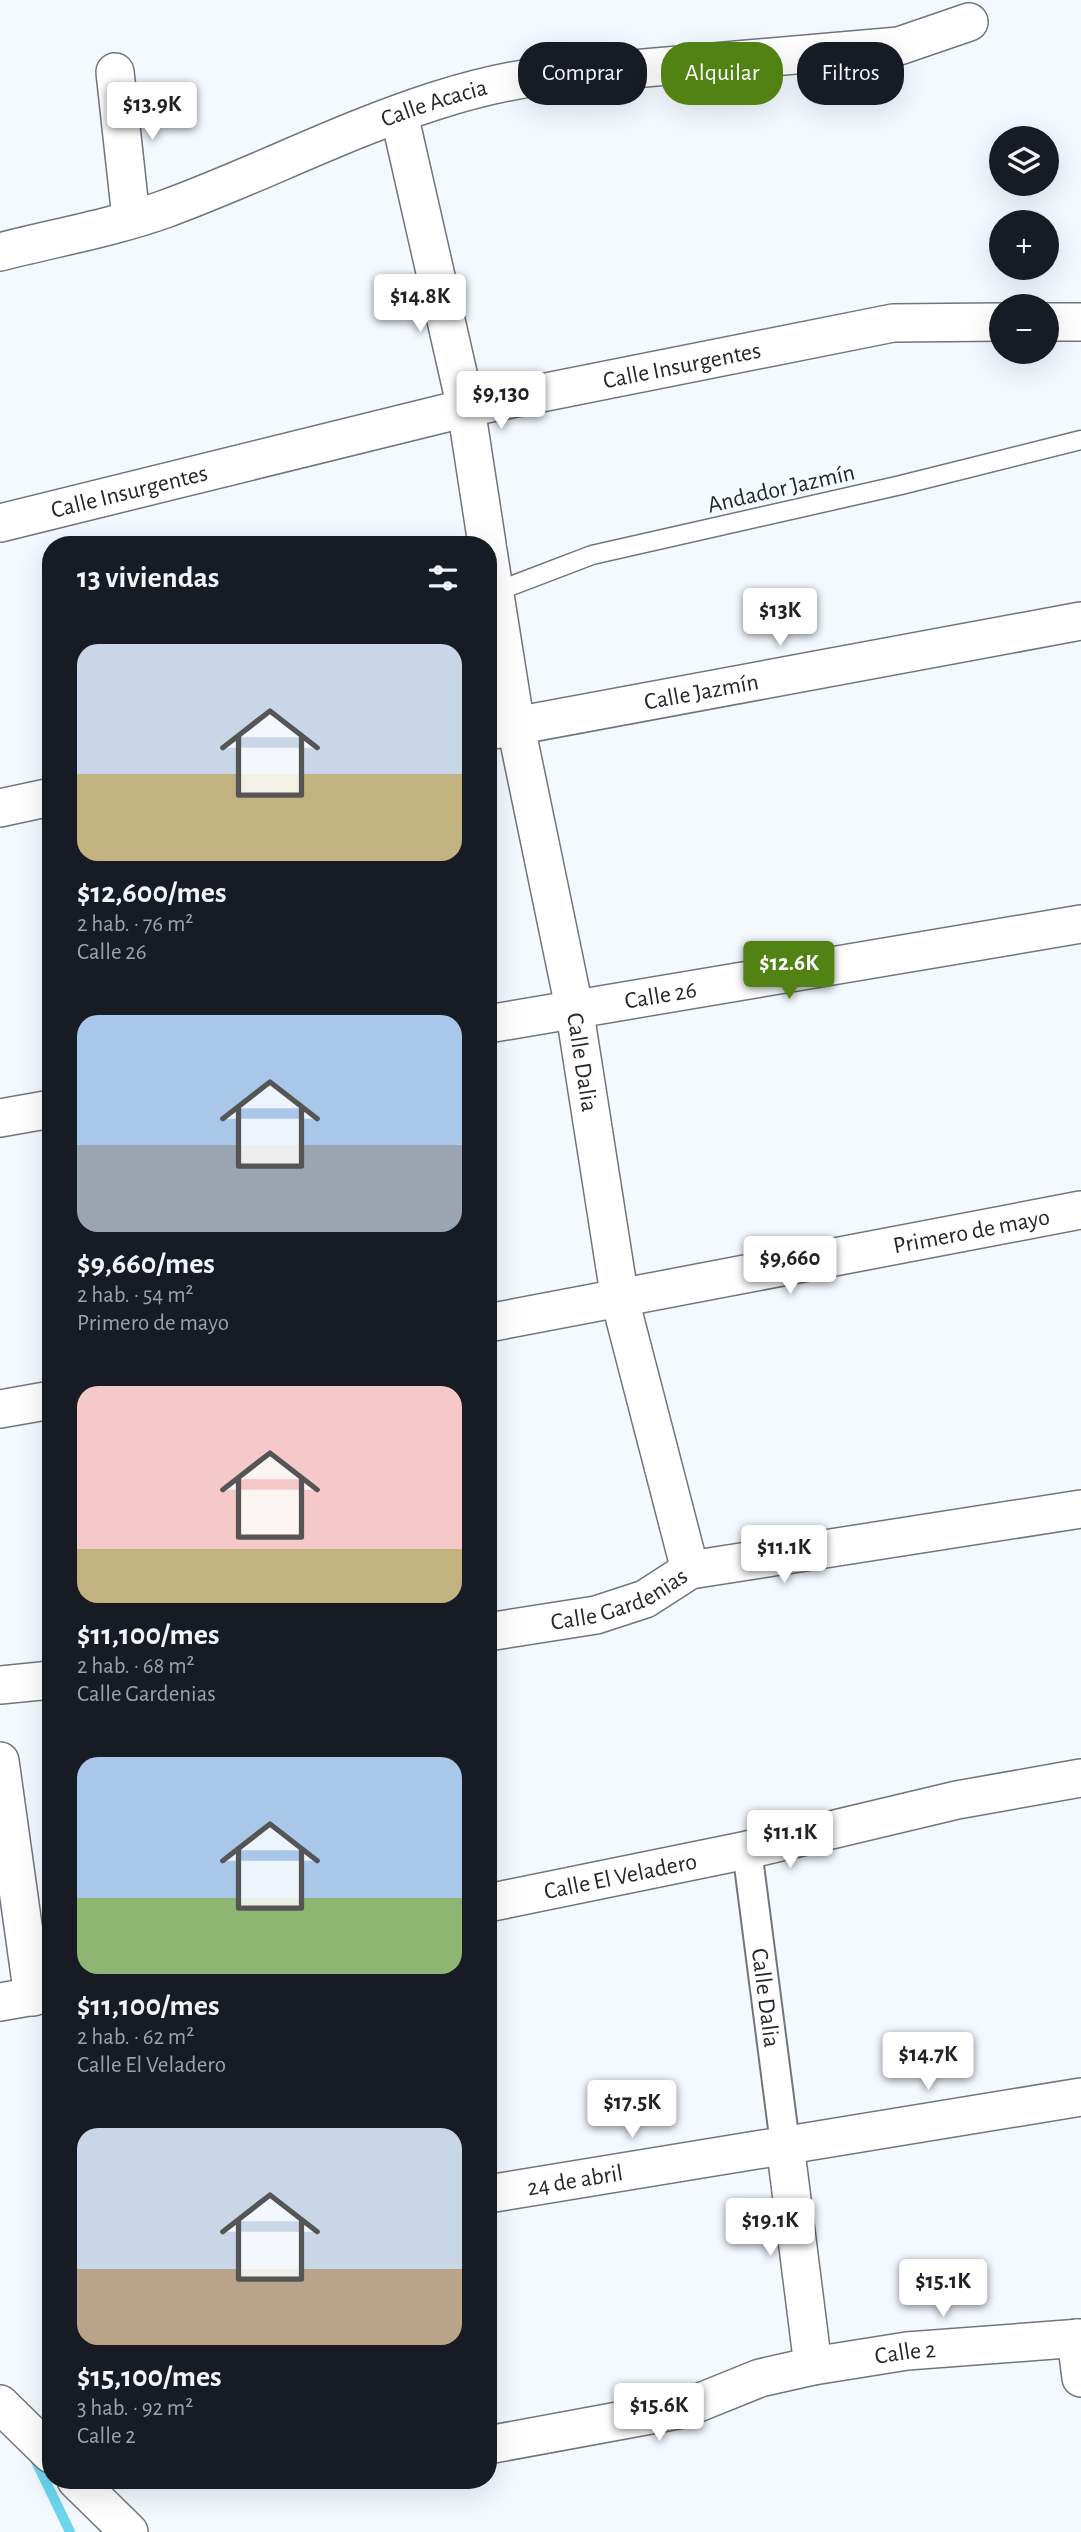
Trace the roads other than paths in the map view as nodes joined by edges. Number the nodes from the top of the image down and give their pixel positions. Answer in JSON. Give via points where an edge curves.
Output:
{"nodes":[{"id":1,"x":969,"y":22,"type":"dead end"},
{"id":2,"x":115,"y":72,"type":"dead end"},
{"id":3,"x":399,"y":114,"type":"junction"},
{"id":4,"x":131,"y":218,"type":"junction"},
{"id":5,"x":0,"y":253,"type":"edge"},
{"id":6,"x":989,"y":322,"type":"edge"},
{"id":7,"x":1059,"y":322,"type":"edge"},
{"id":8,"x":1081,"y":322,"type":"edge"},
{"id":9,"x":466,"y":408,"type":"junction"},
{"id":10,"x":1081,"y":440,"type":"edge"},
{"id":11,"x":0,"y":523,"type":"edge"},
{"id":12,"x":486,"y":536,"type":"edge"},
{"id":13,"x":497,"y":591,"type":"edge"},
{"id":14,"x":1081,"y":621,"type":"edge"},
{"id":15,"x":497,"y":631,"type":"edge"},
{"id":16,"x":502,"y":729,"type":"edge"},
{"id":17,"x":42,"y":799,"type":"edge"},
{"id":18,"x":0,"y":808,"type":"edge"},
{"id":19,"x":1081,"y":924,"type":"edge"},
{"id":20,"x":575,"y":1007,"type":"junction"},
{"id":21,"x":497,"y":1022,"type":"edge"},
{"id":22,"x":42,"y":1111,"type":"edge"},
{"id":23,"x":0,"y":1118,"type":"edge"},
{"id":24,"x":1081,"y":1210,"type":"edge"},
{"id":25,"x":620,"y":1300,"type":"junction"},
{"id":26,"x":497,"y":1321,"type":"edge"},
{"id":27,"x":42,"y":1402,"type":"edge"},
{"id":28,"x":0,"y":1409,"type":"edge"},
{"id":29,"x":1081,"y":1509,"type":"edge"},
{"id":30,"x":691,"y":1570,"type":"junction"},
{"id":31,"x":497,"y":1631,"type":"edge"},
{"id":32,"x":42,"y":1681,"type":"edge"},
{"id":33,"x":0,"y":1685,"type":"edge"},
{"id":34,"x":0,"y":1761,"type":"edge"},
{"id":35,"x":1081,"y":1778,"type":"edge"},
{"id":36,"x":747,"y":1850,"type":"junction"},
{"id":37,"x":497,"y":1901,"type":"edge"},
{"id":38,"x":28,"y":1997,"type":"edge"},
{"id":39,"x":1081,"y":2097,"type":"edge"},
{"id":40,"x":785,"y":2144,"type":"junction"},
{"id":41,"x":497,"y":2192,"type":"edge"},
{"id":42,"x":1079,"y":2338,"type":"edge"},
{"id":43,"x":813,"y":2366,"type":"junction"},
{"id":44,"x":1081,"y":2378,"type":"edge"},
{"id":45,"x":0,"y":2404,"type":"edge"},
{"id":46,"x":497,"y":2443,"type":"edge"},
{"id":47,"x":42,"y":2445,"type":"edge"},
{"id":48,"x":85,"y":2489,"type":"edge"},
{"id":49,"x":129,"y":2532,"type":"edge"}],
"edges":[{"from":1,"to":3,"type":"street","name":"Calle Acacia","via":[[899,46],[555,72],[469,90]]},
{"from":2,"to":4,"type":"street"},
{"from":3,"to":4,"type":"street","name":"Calle Acacia","via":[[162,210]]},
{"from":3,"to":9,"type":"street"},
{"from":4,"to":5,"type":"street","name":"Calle Acacia"},
{"from":6,"to":9,"type":"street","name":"Calle Insurgentes","via":[[893,323]]},
{"from":7,"to":8,"type":"street"},
{"from":9,"to":11,"type":"street","name":"Calle Insurgentes"},
{"from":9,"to":12,"type":"street"},
{"from":10,"to":13,"type":"lane","name":"Andador Jazmín","via":[[592,555]]},
{"from":14,"to":16,"type":"street","name":"Calle Jazmín"},
{"from":15,"to":16,"type":"street","name":"Calle Dalia"},
{"from":16,"to":20,"type":"street","name":"Calle Dalia"},
{"from":17,"to":18,"type":"street"},
{"from":19,"to":20,"type":"street","name":"Calle 26"},
{"from":20,"to":21,"type":"street","name":"Calle 26"},
{"from":20,"to":25,"type":"street","name":"Calle Dalia"},
{"from":22,"to":23,"type":"street"},
{"from":24,"to":25,"type":"street","name":"Primero de mayo"},
{"from":25,"to":26,"type":"street","name":"Primero de mayo"},
{"from":25,"to":30,"type":"street","name":"Calle Dalia"},
{"from":27,"to":28,"type":"street"},
{"from":29,"to":30,"type":"street","name":"Calle Gardenias"},
{"from":30,"to":31,"type":"street","name":"Calle Gardenias","via":[[645,1599],[596,1615]]},
{"from":32,"to":33,"type":"street"},
{"from":34,"to":38,"type":"street"},
{"from":35,"to":36,"type":"street","name":"Calle El Veladero","via":[[957,1800]]},
{"from":36,"to":37,"type":"street","name":"Calle El Veladero"},
{"from":36,"to":40,"type":"street","name":"Calle Dalia"},
{"from":39,"to":40,"type":"street","name":"24 de abril"},
{"from":40,"to":41,"type":"street","name":"24 de abril"},
{"from":40,"to":43,"type":"street"},
{"from":42,"to":43,"type":"street","name":"Calle 2","via":[[907,2351]]},
{"from":42,"to":44,"type":"street"},
{"from":43,"to":46,"type":"street","name":"Calle 2","via":[[760,2378],[683,2409]]},
{"from":45,"to":47,"type":"street"},
{"from":48,"to":49,"type":"street"}]}
